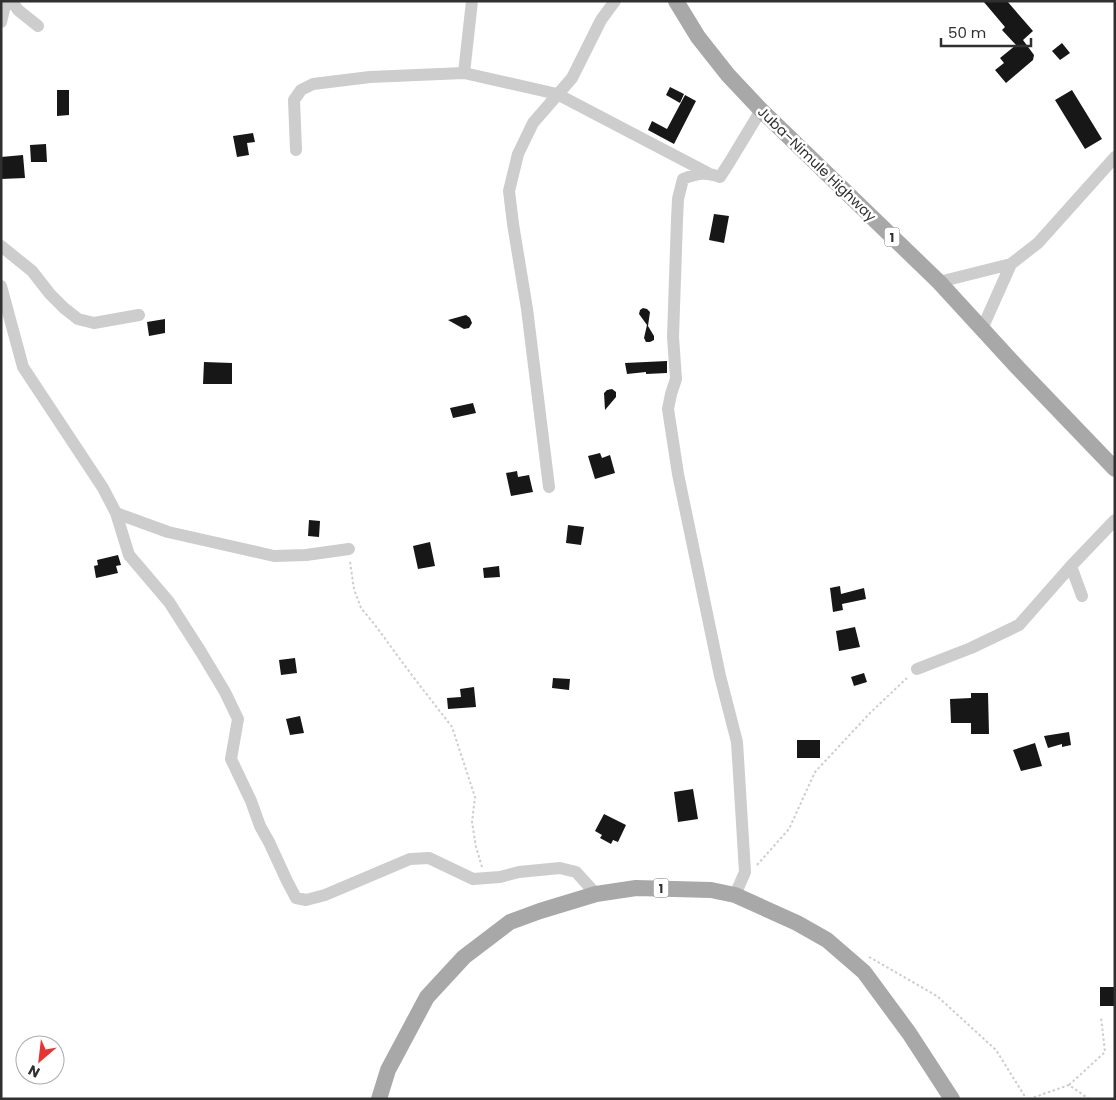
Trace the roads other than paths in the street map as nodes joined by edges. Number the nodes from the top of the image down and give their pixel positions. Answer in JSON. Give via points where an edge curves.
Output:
{"nodes":[{"id":1,"x":6,"y":1,"type":"edge"},
{"id":2,"x":12,"y":1,"type":"edge"},
{"id":3,"x":472,"y":1,"type":"edge"},
{"id":4,"x":615,"y":1,"type":"edge"},
{"id":5,"x":676,"y":1,"type":"edge"},
{"id":6,"x":1,"y":22,"type":"edge"},
{"id":7,"x":38,"y":26,"type":"dead end"},
{"id":8,"x":464,"y":73,"type":"junction"},
{"id":9,"x":558,"y":94,"type":"junction"},
{"id":10,"x":761,"y":110,"type":"junction"},
{"id":11,"x":296,"y":150,"type":"dead end"},
{"id":12,"x":1115,"y":157,"type":"edge"},
{"id":13,"x":708,"y":173,"type":"junction"},
{"id":14,"x":1,"y":246,"type":"edge"},
{"id":15,"x":1011,"y":264,"type":"junction"},
{"id":16,"x":939,"y":282,"type":"junction"},
{"id":17,"x":1,"y":286,"type":"edge"},
{"id":18,"x":139,"y":315,"type":"dead end"},
{"id":19,"x":982,"y":329,"type":"junction"},
{"id":20,"x":1115,"y":469,"type":"edge"},
{"id":21,"x":549,"y":487,"type":"dead end"},
{"id":22,"x":116,"y":513,"type":"junction"},
{"id":23,"x":1115,"y":520,"type":"edge"},
{"id":24,"x":349,"y":549,"type":"road end"},
{"id":25,"x":1071,"y":566,"type":"junction"},
{"id":26,"x":1082,"y":596,"type":"dead end"},
{"id":27,"x":917,"y":669,"type":"road end"},
{"id":28,"x":596,"y":894,"type":"junction"},
{"id":29,"x":735,"y":895,"type":"junction"},
{"id":30,"x":379,"y":1099,"type":"edge"},
{"id":31,"x":952,"y":1099,"type":"edge"}],
"edges":[{"from":1,"to":6,"type":"street"},
{"from":2,"to":7,"type":"street"},
{"from":3,"to":8,"type":"street"},
{"from":4,"to":9,"type":"street","via":[[601,20],[572,78]]},
{"from":5,"to":10,"type":"main road","name":"Juba–Nimule Highway","number":"1","via":[[698,37]]},
{"from":8,"to":9,"type":"street"},
{"from":8,"to":11,"type":"street","via":[[370,77],[313,84],[301,90],[294,100]]},
{"from":9,"to":13,"type":"street"},
{"from":9,"to":21,"type":"street","via":[[533,123],[518,154],[509,190],[528,308]]},
{"from":10,"to":13,"type":"street","via":[[720,177]]},
{"from":10,"to":16,"type":"main road","name":"Juba–Nimule Highway","number":"1"},
{"from":12,"to":15,"type":"street","via":[[1038,243]]},
{"from":13,"to":29,"type":"street","via":[[683,178],[678,199],[673,337],[676,380],[668,409],[678,474],[737,742],[745,872]]},
{"from":14,"to":18,"type":"street","via":[[32,271],[50,294],[78,319],[94,323]]},
{"from":15,"to":16,"type":"street"},
{"from":15,"to":19,"type":"street"},
{"from":16,"to":19,"type":"main road","name":"Juba–Nimule Highway","number":"1"},
{"from":17,"to":22,"type":"street","via":[[23,367]]},
{"from":19,"to":20,"type":"main road","name":"Juba–Nimule Highway","number":"1"},
{"from":22,"to":24,"type":"street","via":[[168,532],[274,556]]},
{"from":22,"to":28,"type":"street","via":[[129,555],[169,602],[225,692],[238,719],[231,759],[296,898],[306,900],[325,895],[410,859],[429,858],[473,879],[560,868],[576,872]]},
{"from":23,"to":25,"type":"street"},
{"from":25,"to":26,"type":"street"},
{"from":25,"to":27,"type":"street","via":[[1019,625],[973,652]]},
{"from":28,"to":29,"type":"main road","number":"1","via":[[636,888],[711,890]]},
{"from":28,"to":30,"type":"main road","number":"1","via":[[510,922],[464,957],[427,997],[388,1070]]},
{"from":29,"to":31,"type":"main road","number":"1","via":[[827,940],[864,972]]}]}
